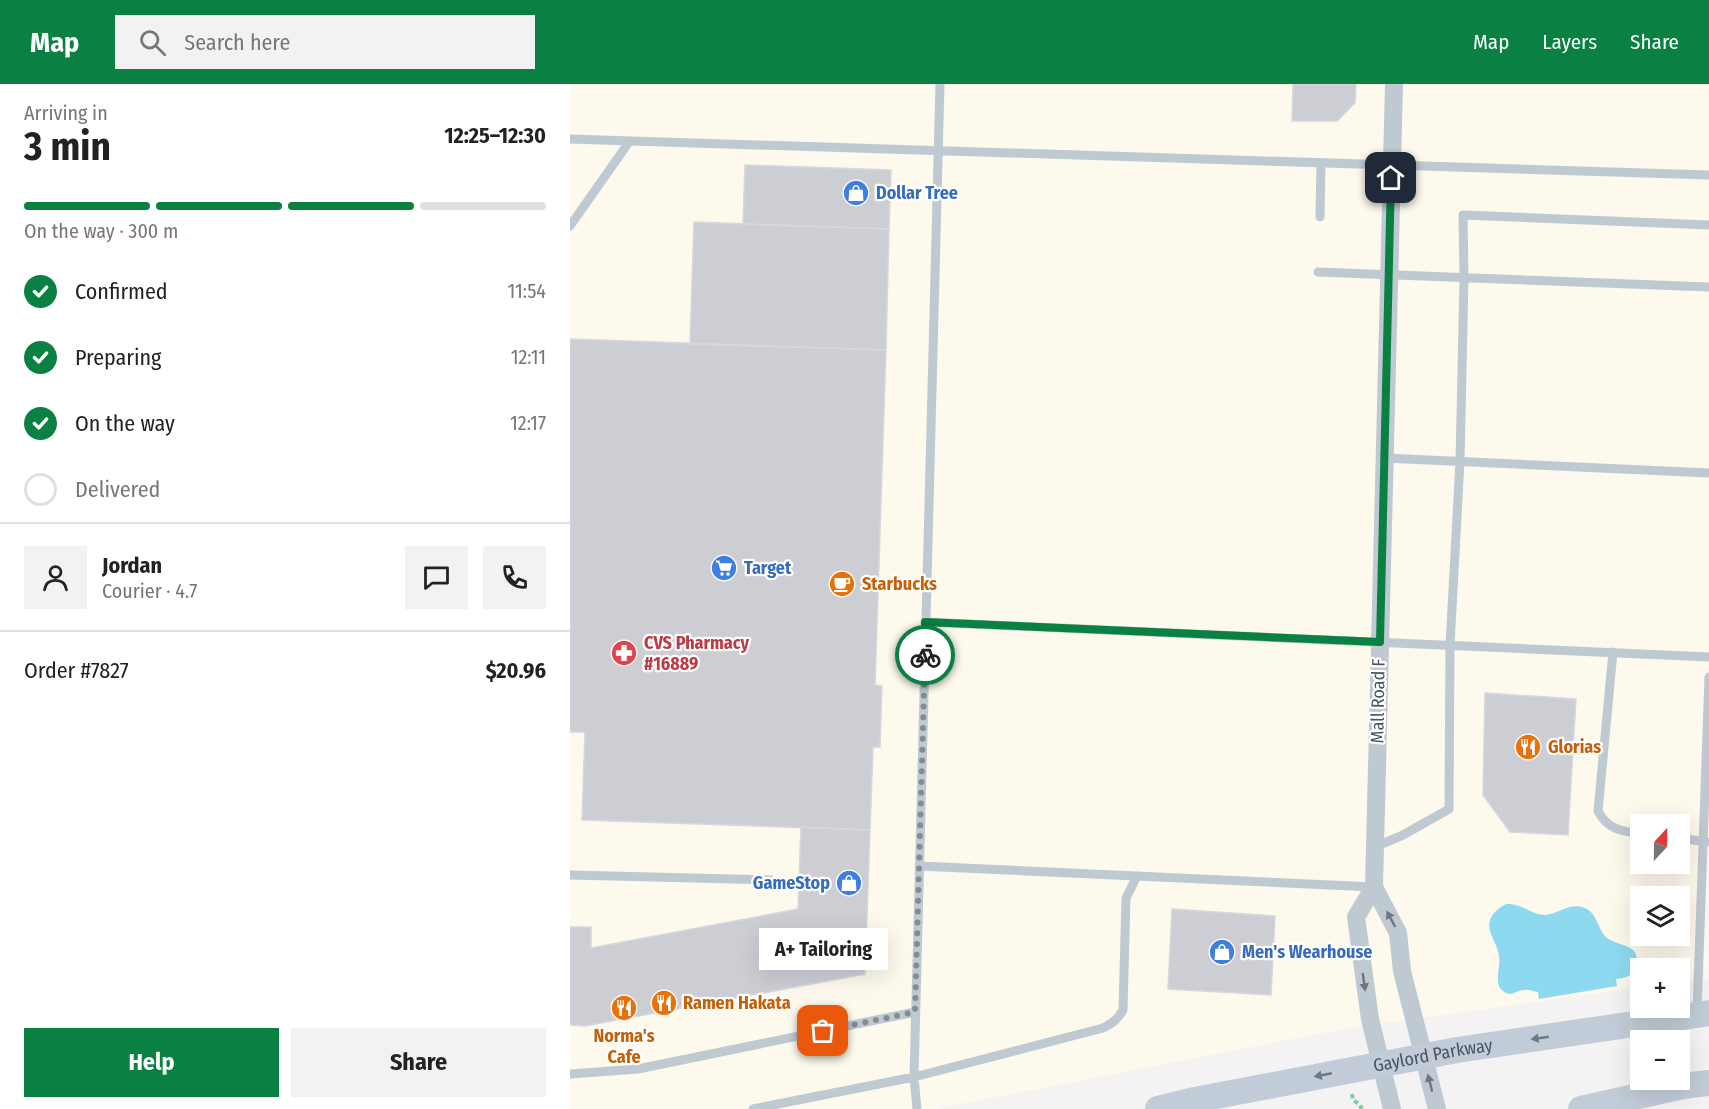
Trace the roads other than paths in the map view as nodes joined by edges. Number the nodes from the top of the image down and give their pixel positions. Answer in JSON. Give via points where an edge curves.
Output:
{"nodes":[{"id":1,"x":940,"y":84,"type":"edge"},
{"id":2,"x":1394,"y":84,"type":"edge"},
{"id":3,"x":570,"y":140,"type":"edge"},
{"id":4,"x":628,"y":142,"type":"junction"},
{"id":5,"x":938,"y":151,"type":"junction"},
{"id":6,"x":1321,"y":164,"type":"junction"},
{"id":7,"x":1391,"y":166,"type":"junction"},
{"id":8,"x":1709,"y":175,"type":"edge"},
{"id":9,"x":1320,"y":217,"type":"dead end"},
{"id":10,"x":1709,"y":225,"type":"edge"},
{"id":11,"x":570,"y":226,"type":"edge"},
{"id":12,"x":1317,"y":272,"type":"dead end"},
{"id":13,"x":1389,"y":275,"type":"junction"},
{"id":14,"x":1464,"y":278,"type":"junction"},
{"id":15,"x":1709,"y":287,"type":"edge"},
{"id":16,"x":1384,"y":458,"type":"junction"},
{"id":17,"x":1460,"y":462,"type":"junction"},
{"id":18,"x":1709,"y":473,"type":"edge"},
{"id":19,"x":925,"y":622,"type":"junction"},
{"id":20,"x":1380,"y":642,"type":"junction"},
{"id":21,"x":1450,"y":645,"type":"junction"},
{"id":22,"x":1613,"y":652,"type":"junction"},
{"id":23,"x":1709,"y":657,"type":"edge"},
{"id":24,"x":1709,"y":677,"type":"edge"},
{"id":25,"x":1709,"y":693,"type":"edge"},
{"id":26,"x":1630,"y":832,"type":"edge"},
{"id":27,"x":1690,"y":840,"type":"edge"},
{"id":28,"x":1706,"y":842,"type":"edge"},
{"id":29,"x":1375,"y":847,"type":"junction"},
{"id":30,"x":919,"y":866,"type":"junction"},
{"id":31,"x":570,"y":875,"type":"edge"},
{"id":32,"x":1137,"y":876,"type":"junction"},
{"id":33,"x":770,"y":880,"type":"dead end"},
{"id":34,"x":1374,"y":887,"type":"junction"},
{"id":35,"x":1705,"y":913,"type":"edge"},
{"id":36,"x":915,"y":1012,"type":"junction"},
{"id":37,"x":1703,"y":1013,"type":"edge"},
{"id":38,"x":1423,"y":1056,"type":"junction"},
{"id":39,"x":1381,"y":1065,"type":"junction"},
{"id":40,"x":570,"y":1074,"type":"edge"},
{"id":41,"x":914,"y":1077,"type":"junction"},
{"id":42,"x":1709,"y":1083,"type":"edge"},
{"id":43,"x":753,"y":1109,"type":"edge"},
{"id":44,"x":917,"y":1109,"type":"edge"},
{"id":45,"x":1158,"y":1109,"type":"edge"},
{"id":46,"x":1392,"y":1109,"type":"edge"},
{"id":47,"x":1437,"y":1109,"type":"edge"},
{"id":48,"x":1581,"y":1109,"type":"edge"}],
"edges":[{"from":1,"to":5,"type":"lane"},
{"from":2,"to":7,"type":"street","name":"Mall Road F"},
{"from":3,"to":4,"type":"lane"},
{"from":4,"to":5,"type":"lane"},
{"from":4,"to":11,"type":"lane"},
{"from":5,"to":6,"type":"lane"},
{"from":5,"to":19,"type":"lane"},
{"from":6,"to":7,"type":"lane"},
{"from":6,"to":9,"type":"lane"},
{"from":7,"to":8,"type":"lane"},
{"from":7,"to":13,"type":"street","name":"Mall Road F"},
{"from":10,"to":14,"type":"lane","via":[[1463,215]]},
{"from":12,"to":13,"type":"lane"},
{"from":13,"to":14,"type":"lane"},
{"from":13,"to":16,"type":"street","name":"Mall Road F"},
{"from":14,"to":15,"type":"lane"},
{"from":14,"to":17,"type":"lane"},
{"from":16,"to":17,"type":"lane"},
{"from":16,"to":20,"type":"street","name":"Mall Road F"},
{"from":17,"to":18,"type":"lane"},
{"from":17,"to":21,"type":"lane"},
{"from":19,"to":20,"type":"lane"},
{"from":19,"to":30,"type":"lane"},
{"from":20,"to":21,"type":"lane"},
{"from":20,"to":29,"type":"street","name":"Mall Road F"},
{"from":21,"to":22,"type":"lane"},
{"from":21,"to":29,"type":"lane","via":[[1449,809]]},
{"from":22,"to":23,"type":"lane"},
{"from":22,"to":26,"type":"lane","via":[[1598,811],[1611,827]]},
{"from":24,"to":25,"type":"lane"},
{"from":25,"to":28,"type":"lane"},
{"from":27,"to":28,"type":"lane"},
{"from":28,"to":35,"type":"lane"},
{"from":29,"to":34,"type":"street","name":"Mall Road F"},
{"from":30,"to":32,"type":"lane"},
{"from":30,"to":36,"type":"lane"},
{"from":31,"to":33,"type":"lane"},
{"from":32,"to":34,"type":"lane"},
{"from":32,"to":41,"type":"lane","via":[[1126,898],[1123,1010],[1117,1020],[1103,1028]]},
{"from":38,"to":34,"type":"street","name":"Mall Road F","one_way":true,"via":[[1402,970],[1398,933]]},
{"from":34,"to":39,"type":"street","name":"Mall Road F","one_way":true,"via":[[1356,917],[1370,1018]]},
{"from":35,"to":37,"type":"lane"},
{"from":36,"to":40,"type":"lane","via":[[638,1070]]},
{"from":36,"to":41,"type":"lane"},
{"from":37,"to":38,"type":"street","name":"Gaylord Parkway","one_way":true},
{"from":38,"to":39,"type":"street","name":"Gaylord Parkway"},
{"from":47,"to":38,"type":"street","name":"Mall Road F","one_way":true},
{"from":39,"to":45,"type":"street","name":"Gaylord Parkway","one_way":true},
{"from":39,"to":46,"type":"street","name":"Mall Road F"},
{"from":41,"to":43,"type":"lane"},
{"from":41,"to":44,"type":"lane"},
{"from":42,"to":48,"type":"street"}]}
